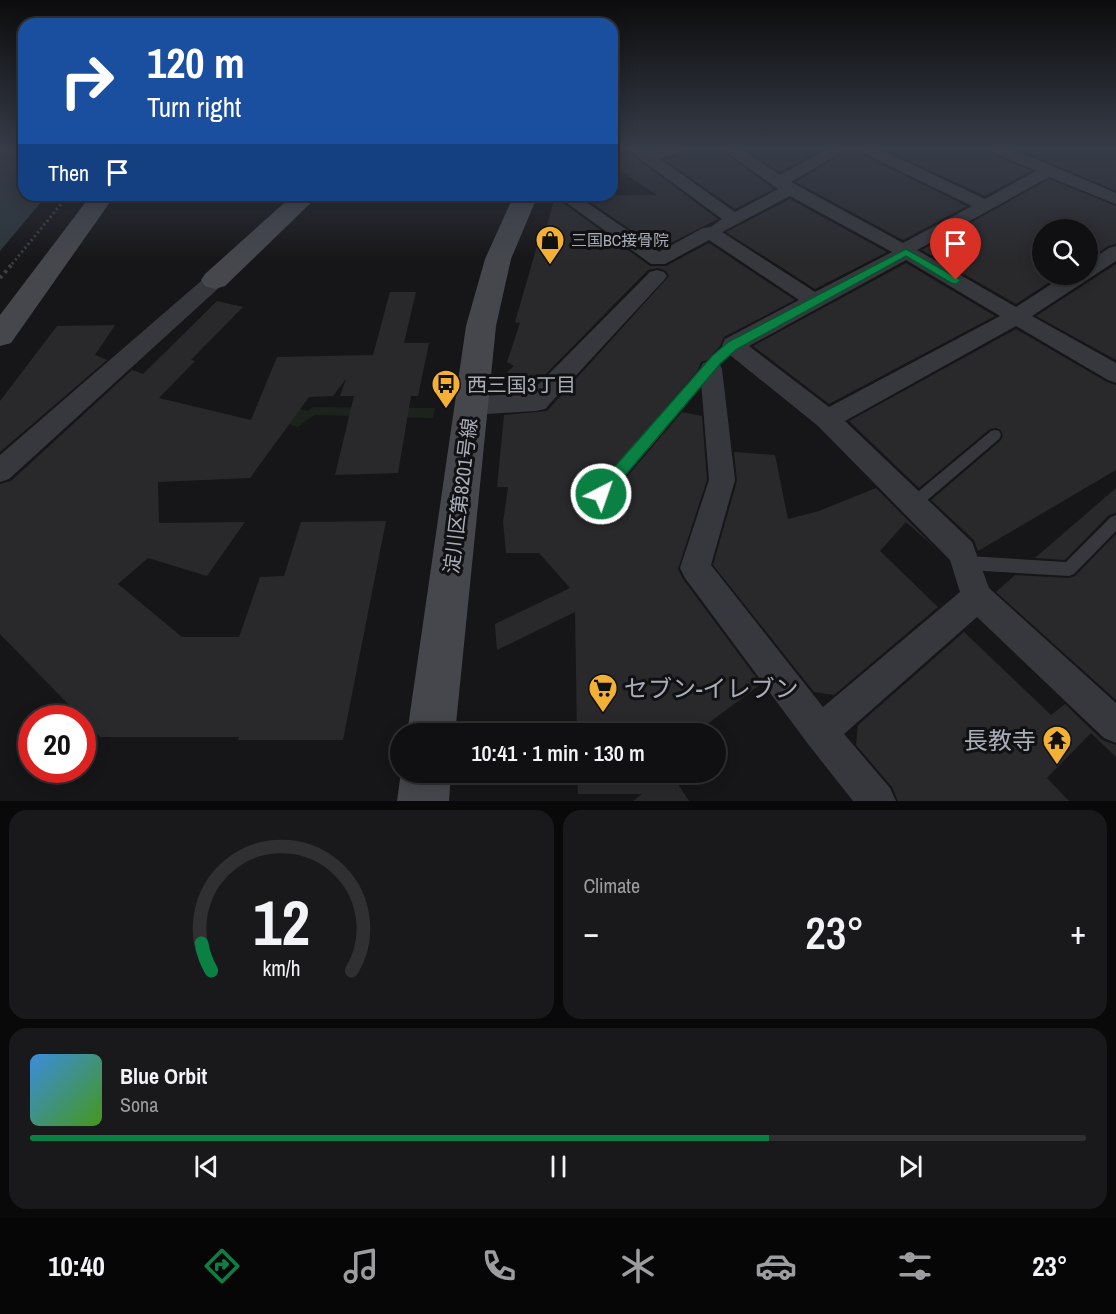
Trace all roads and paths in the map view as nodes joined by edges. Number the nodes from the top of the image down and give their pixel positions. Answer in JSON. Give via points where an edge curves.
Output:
{"nodes":[{"id":1,"x":688,"y":186,"type":"edge"},
{"id":2,"x":784,"y":186,"type":"joint"},
{"id":3,"x":944,"y":186,"type":"edge"},
{"id":4,"x":1020,"y":186,"type":"edge"},
{"id":5,"x":1087,"y":186,"type":"edge"},
{"id":6,"x":1116,"y":199,"type":"edge"},
{"id":7,"x":64,"y":201,"type":"edge"},
{"id":8,"x":99,"y":201,"type":"edge"},
{"id":9,"x":301,"y":201,"type":"edge"},
{"id":10,"x":523,"y":201,"type":"edge"},
{"id":11,"x":574,"y":201,"type":"edge"},
{"id":12,"x":985,"y":206,"type":"junction"},
{"id":13,"x":734,"y":219,"type":"junction"},
{"id":14,"x":710,"y":232,"type":"junction"},
{"id":15,"x":905,"y":251,"type":"junction"},
{"id":16,"x":1116,"y":252,"type":"edge"},
{"id":17,"x":1098,"y":264,"type":"edge"},
{"id":18,"x":657,"y":276,"type":"dead end"},
{"id":19,"x":0,"y":278,"type":"edge"},
{"id":20,"x":215,"y":280,"type":"joint"},
{"id":21,"x":1065,"y":285,"type":"edge"},
{"id":22,"x":816,"y":302,"type":"junction"},
{"id":23,"x":1017,"y":316,"type":"junction"},
{"id":24,"x":0,"y":336,"type":"edge"},
{"id":25,"x":733,"y":345,"type":"junction"},
{"id":26,"x":711,"y":369,"type":"junction"},
{"id":27,"x":1116,"y":374,"type":"edge"},
{"id":28,"x":471,"y":406,"type":"junction"},
{"id":29,"x":827,"y":419,"type":"junction"},
{"id":30,"x":995,"y":435,"type":"dead end"},
{"id":31,"x":0,"y":471,"type":"edge"},
{"id":32,"x":601,"y":494,"type":"dead end"},
{"id":33,"x":913,"y":504,"type":"junction"},
{"id":34,"x":1116,"y":521,"type":"edge"},
{"id":35,"x":967,"y":563,"type":"junction"},
{"id":36,"x":977,"y":597,"type":"junction"},
{"id":37,"x":432,"y":723,"type":"edge"},
{"id":38,"x":1116,"y":726,"type":"edge"},
{"id":39,"x":820,"y":732,"type":"junction"},
{"id":40,"x":425,"y":783,"type":"edge"},
{"id":41,"x":423,"y":801,"type":"edge"},
{"id":42,"x":877,"y":801,"type":"edge"}],
"edges":[{"from":1,"to":13,"type":"street"},
{"from":2,"to":13,"type":"street"},
{"from":2,"to":15,"type":"street"},
{"from":3,"to":12,"type":"street"},
{"from":4,"to":12,"type":"street"},
{"from":5,"to":6,"type":"street"},
{"from":7,"to":19,"type":"path"},
{"from":8,"to":24,"type":"street"},
{"from":9,"to":20,"type":"street"},
{"from":10,"to":28,"type":"street","name":"淀川区第8201号線","via":[[493,269]]},
{"from":11,"to":14,"type":"street","via":[[658,260]]},
{"from":12,"to":15,"type":"street"},
{"from":13,"to":14,"type":"street"},
{"from":14,"to":22,"type":"street"},
{"from":15,"to":22,"type":"street"},
{"from":15,"to":23,"type":"street"},
{"from":16,"to":17,"type":"street"},
{"from":18,"to":28,"type":"street","via":[[536,402]]},
{"from":20,"to":31,"type":"street"},
{"from":21,"to":23,"type":"street"},
{"from":22,"to":25,"type":"street"},
{"from":23,"to":27,"type":"street"},
{"from":23,"to":29,"type":"street"},
{"from":25,"to":26,"type":"lane"},
{"from":25,"to":29,"type":"street"},
{"from":26,"to":32,"type":"lane"},
{"from":26,"to":39,"type":"street","via":[[722,480],[695,568]]},
{"from":28,"to":37,"type":"street","name":"淀川区第8201号線"},
{"from":29,"to":33,"type":"street"},
{"from":30,"to":33,"type":"lane"},
{"from":33,"to":35,"type":"street","via":[[963,552]]},
{"from":34,"to":35,"type":"lane","via":[[1069,569]]},
{"from":35,"to":36,"type":"street"},
{"from":36,"to":38,"type":"street"},
{"from":36,"to":39,"type":"street"},
{"from":39,"to":42,"type":"street"},
{"from":40,"to":41,"type":"street"}]}
